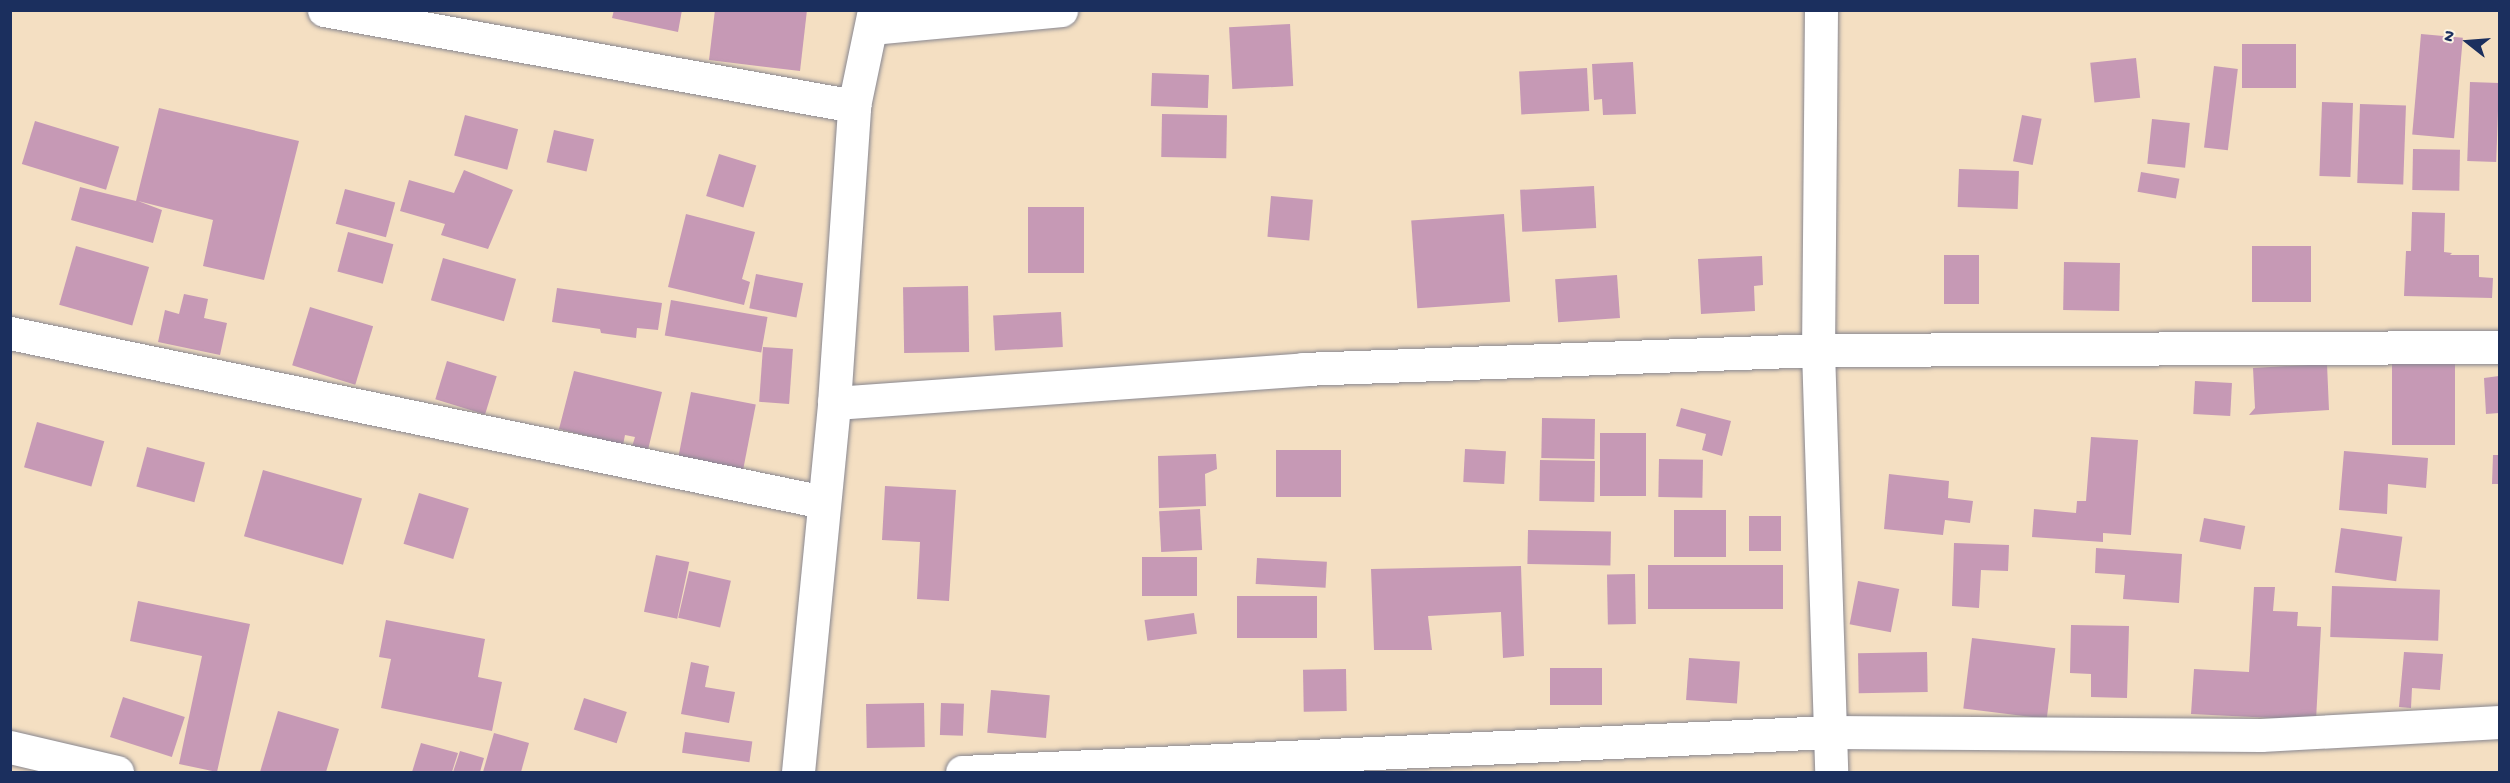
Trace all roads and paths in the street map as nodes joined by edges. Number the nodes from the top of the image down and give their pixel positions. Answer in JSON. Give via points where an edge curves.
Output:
{"nodes":[{"id":1,"x":324,"y":10,"type":"edge"},
{"id":2,"x":1061,"y":10,"type":"edge"},
{"id":3,"x":1821,"y":10,"type":"edge"},
{"id":4,"x":873,"y":19,"type":"edge"},
{"id":5,"x":854,"y":106,"type":"junction"},
{"id":6,"x":10,"y":333,"type":"edge"},
{"id":7,"x":2499,"y":347,"type":"edge"},
{"id":8,"x":1818,"y":350,"type":"junction"},
{"id":9,"x":834,"y":403,"type":"junction"},
{"id":10,"x":823,"y":502,"type":"junction"},
{"id":11,"x":2499,"y":722,"type":"edge"},
{"id":12,"x":1831,"y":732,"type":"junction"},
{"id":13,"x":10,"y":747,"type":"edge"},
{"id":14,"x":117,"y":772,"type":"edge"},
{"id":15,"x":798,"y":772,"type":"edge"},
{"id":16,"x":962,"y":772,"type":"edge"},
{"id":17,"x":1831,"y":772,"type":"edge"}],
"edges":[{"from":1,"to":5,"type":"street"},
{"from":2,"to":4,"type":"street"},
{"from":3,"to":8,"type":"street"},
{"from":4,"to":5,"type":"street"},
{"from":5,"to":9,"type":"street"},
{"from":6,"to":10,"type":"street"},
{"from":7,"to":8,"type":"street"},
{"from":8,"to":9,"type":"street","via":[[1303,369]]},
{"from":8,"to":12,"type":"street"},
{"from":9,"to":10,"type":"street"},
{"from":10,"to":15,"type":"street"},
{"from":11,"to":12,"type":"street","via":[[2261,735]]},
{"from":12,"to":16,"type":"street"},
{"from":12,"to":17,"type":"street"},
{"from":13,"to":14,"type":"street"}]}
